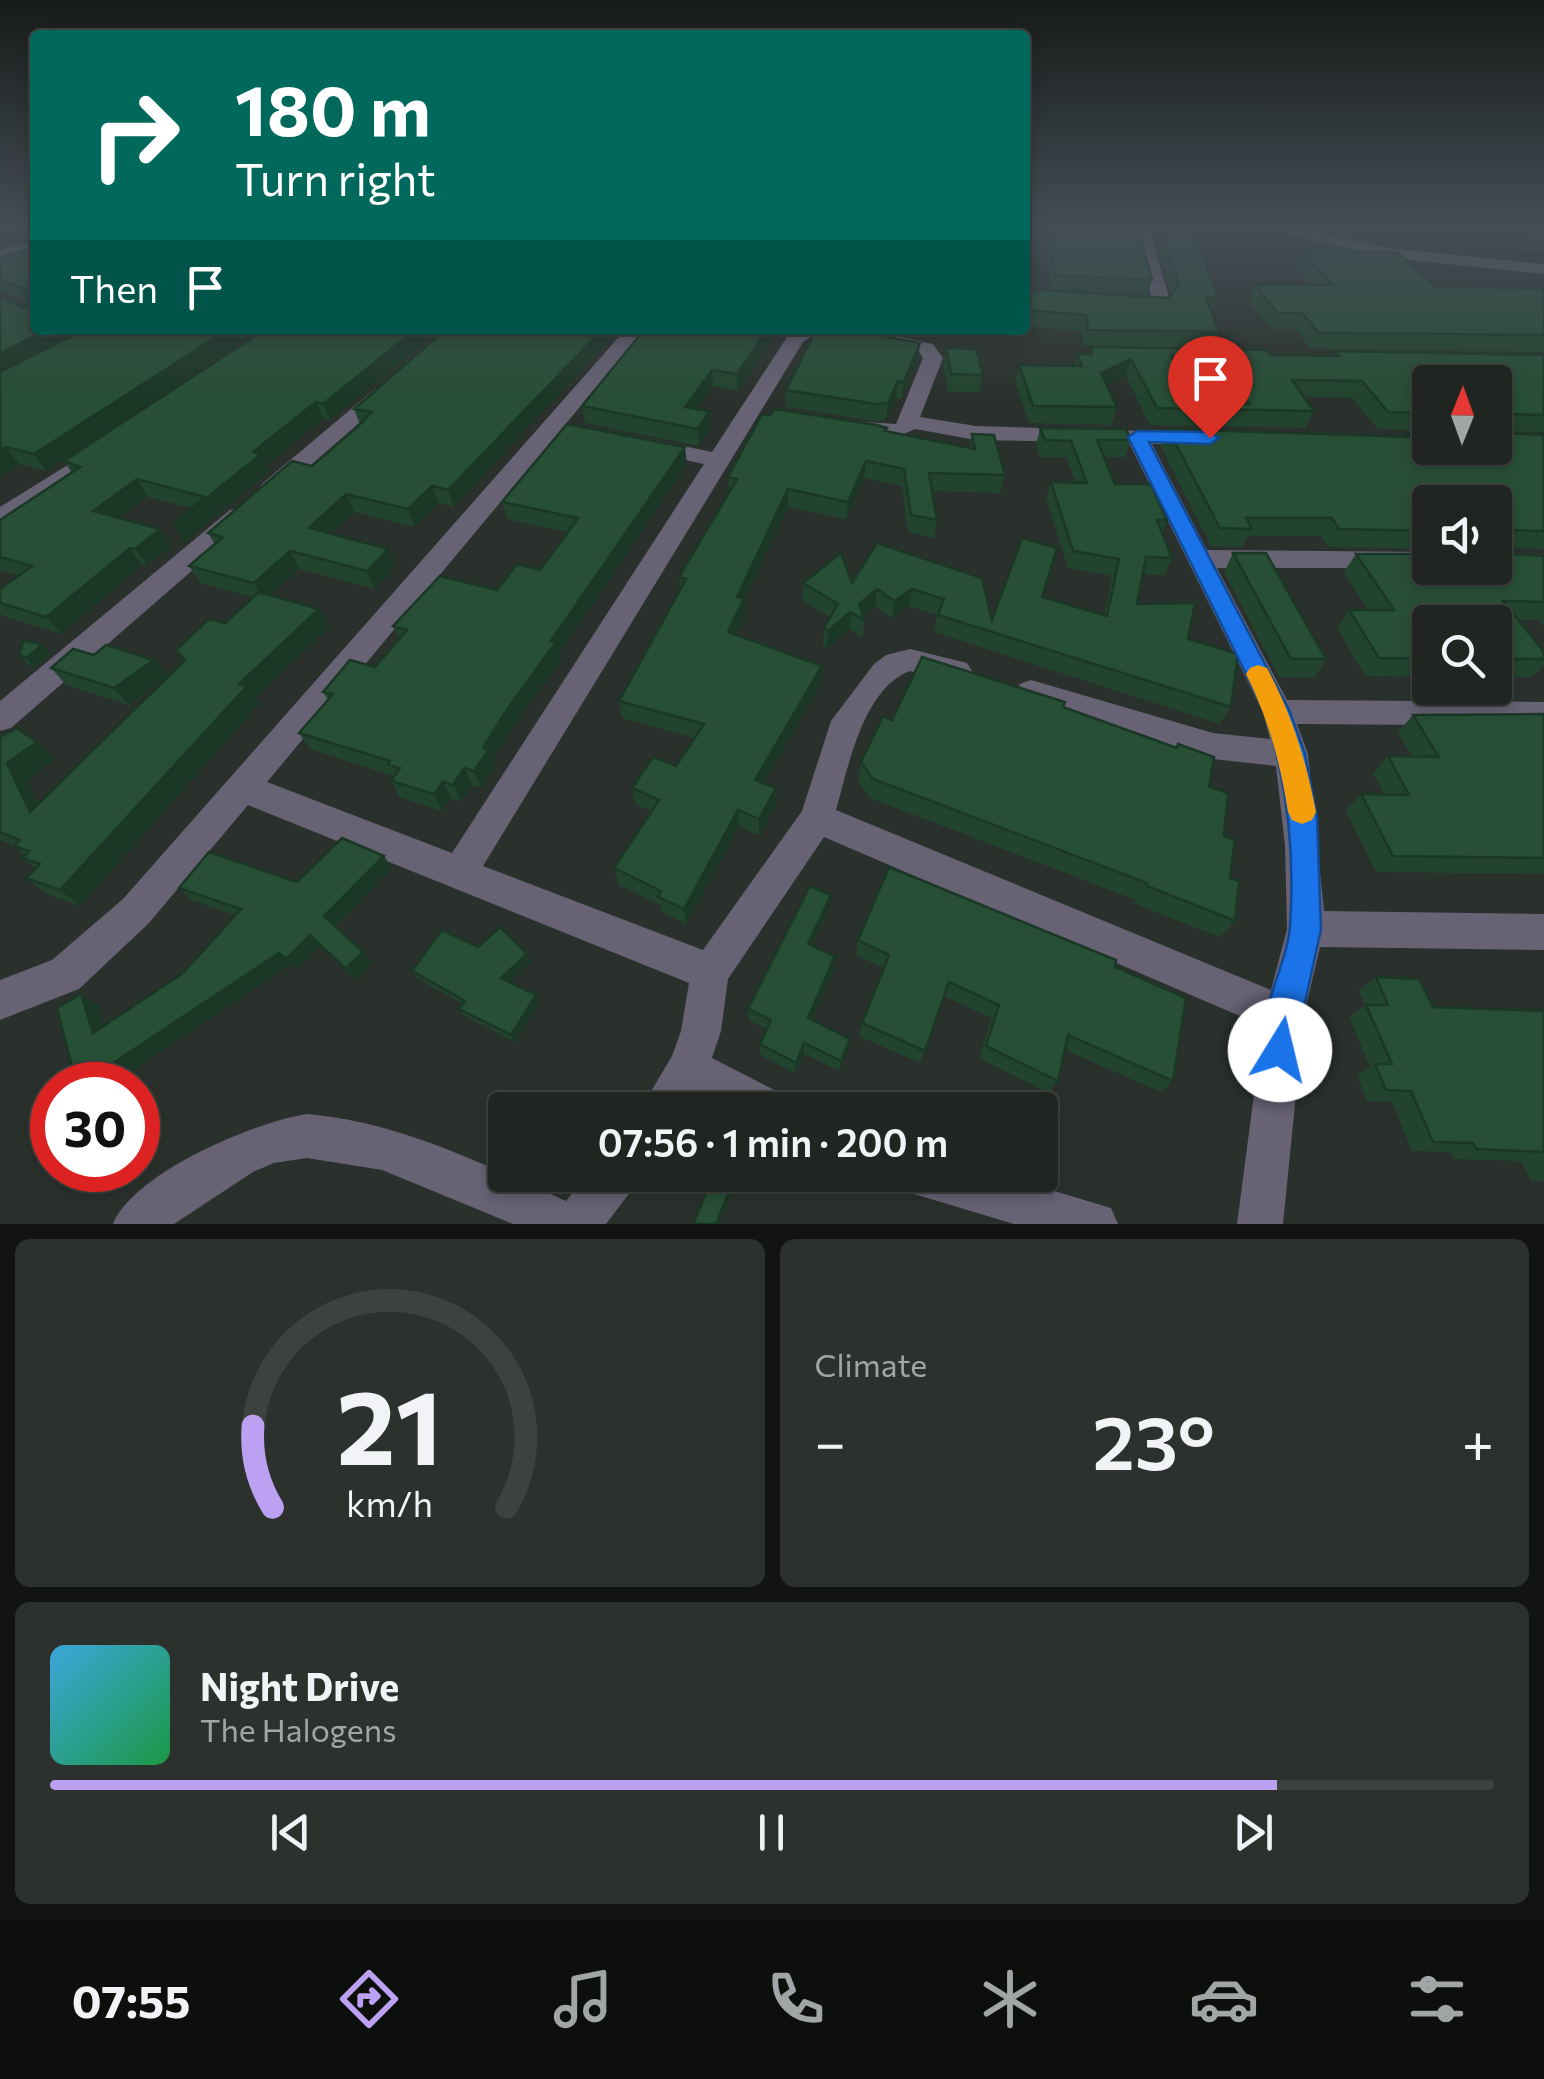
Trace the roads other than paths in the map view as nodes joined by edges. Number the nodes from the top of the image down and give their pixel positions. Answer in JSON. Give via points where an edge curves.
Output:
{"nodes":[{"id":1,"x":1156,"y":283,"type":"edge"},
{"id":2,"x":1114,"y":305,"type":"edge"},
{"id":3,"x":631,"y":335,"type":"edge"},
{"id":4,"x":802,"y":335,"type":"edge"},
{"id":5,"x":865,"y":336,"type":"edge"},
{"id":6,"x":395,"y":382,"type":"edge"},
{"id":7,"x":908,"y":421,"type":"junction"},
{"id":8,"x":839,"y":426,"type":"edge"},
{"id":9,"x":122,"y":437,"type":"edge"},
{"id":10,"x":1137,"y":437,"type":"junction"},
{"id":11,"x":1215,"y":438,"type":"edge"},
{"id":12,"x":629,"y":442,"type":"edge"},
{"id":13,"x":722,"y":461,"type":"junction"},
{"id":14,"x":0,"y":518,"type":"edge"},
{"id":15,"x":1199,"y":560,"type":"junction"},
{"id":16,"x":1412,"y":561,"type":"edge"},
{"id":17,"x":1278,"y":712,"type":"junction"},
{"id":18,"x":1544,"y":714,"type":"edge"},
{"id":19,"x":0,"y":719,"type":"edge"},
{"id":20,"x":1292,"y":754,"type":"junction"},
{"id":21,"x":241,"y":786,"type":"junction"},
{"id":22,"x":817,"y":818,"type":"junction"},
{"id":23,"x":459,"y":873,"type":"junction"},
{"id":24,"x":1306,"y":929,"type":"junction"},
{"id":25,"x":1544,"y":932,"type":"edge"},
{"id":26,"x":710,"y":972,"type":"junction"},
{"id":27,"x":0,"y":1000,"type":"edge"},
{"id":28,"x":1284,"y":1015,"type":"junction"},
{"id":29,"x":688,"y":1068,"type":"junction"},
{"id":30,"x":673,"y":1092,"type":"edge"},
{"id":31,"x":734,"y":1092,"type":"edge"},
{"id":32,"x":602,"y":1192,"type":"edge"},
{"id":33,"x":981,"y":1192,"type":"edge"},
{"id":34,"x":136,"y":1224,"type":"edge"},
{"id":35,"x":566,"y":1224,"type":"edge"},
{"id":36,"x":577,"y":1224,"type":"edge"},
{"id":37,"x":1095,"y":1224,"type":"edge"},
{"id":38,"x":1260,"y":1224,"type":"edge"}],
"edges":[{"from":1,"to":2,"type":"street","via":[[1161,301],[1150,308]]},
{"from":3,"to":21,"type":"street","via":[[564,429]]},
{"from":4,"to":13,"type":"street","via":[[761,413]]},
{"from":5,"to":7,"type":"street","via":[[932,353]]},
{"from":6,"to":19,"type":"street"},
{"from":7,"to":8,"type":"street","via":[[893,432]]},
{"from":7,"to":10,"type":"street","via":[[976,433]]},
{"from":9,"to":14,"type":"street"},
{"from":10,"to":11,"type":"street"},
{"from":10,"to":15,"type":"street"},
{"from":12,"to":13,"type":"street"},
{"from":13,"to":23,"type":"street"},
{"from":15,"to":16,"type":"street"},
{"from":15,"to":17,"type":"street"},
{"from":17,"to":18,"type":"street"},
{"from":17,"to":20,"type":"street"},
{"from":20,"to":22,"type":"street","via":[[1213,746],[910,660],[884,672],[846,721]]},
{"from":20,"to":24,"type":"street","via":[[1303,818]]},
{"from":21,"to":23,"type":"street"},
{"from":21,"to":27,"type":"street","via":[[103,945],[65,975]]},
{"from":22,"to":26,"type":"street"},
{"from":22,"to":28,"type":"street"},
{"from":23,"to":26,"type":"street"},
{"from":24,"to":25,"type":"street"},
{"from":24,"to":28,"type":"street"},
{"from":26,"to":29,"type":"street"},
{"from":28,"to":38,"type":"street"},
{"from":29,"to":30,"type":"street"},
{"from":29,"to":31,"type":"street"},
{"from":32,"to":36,"type":"street"},
{"from":33,"to":37,"type":"street"},
{"from":34,"to":35,"type":"street","via":[[236,1157],[277,1140],[316,1137],[374,1144]]}]}
